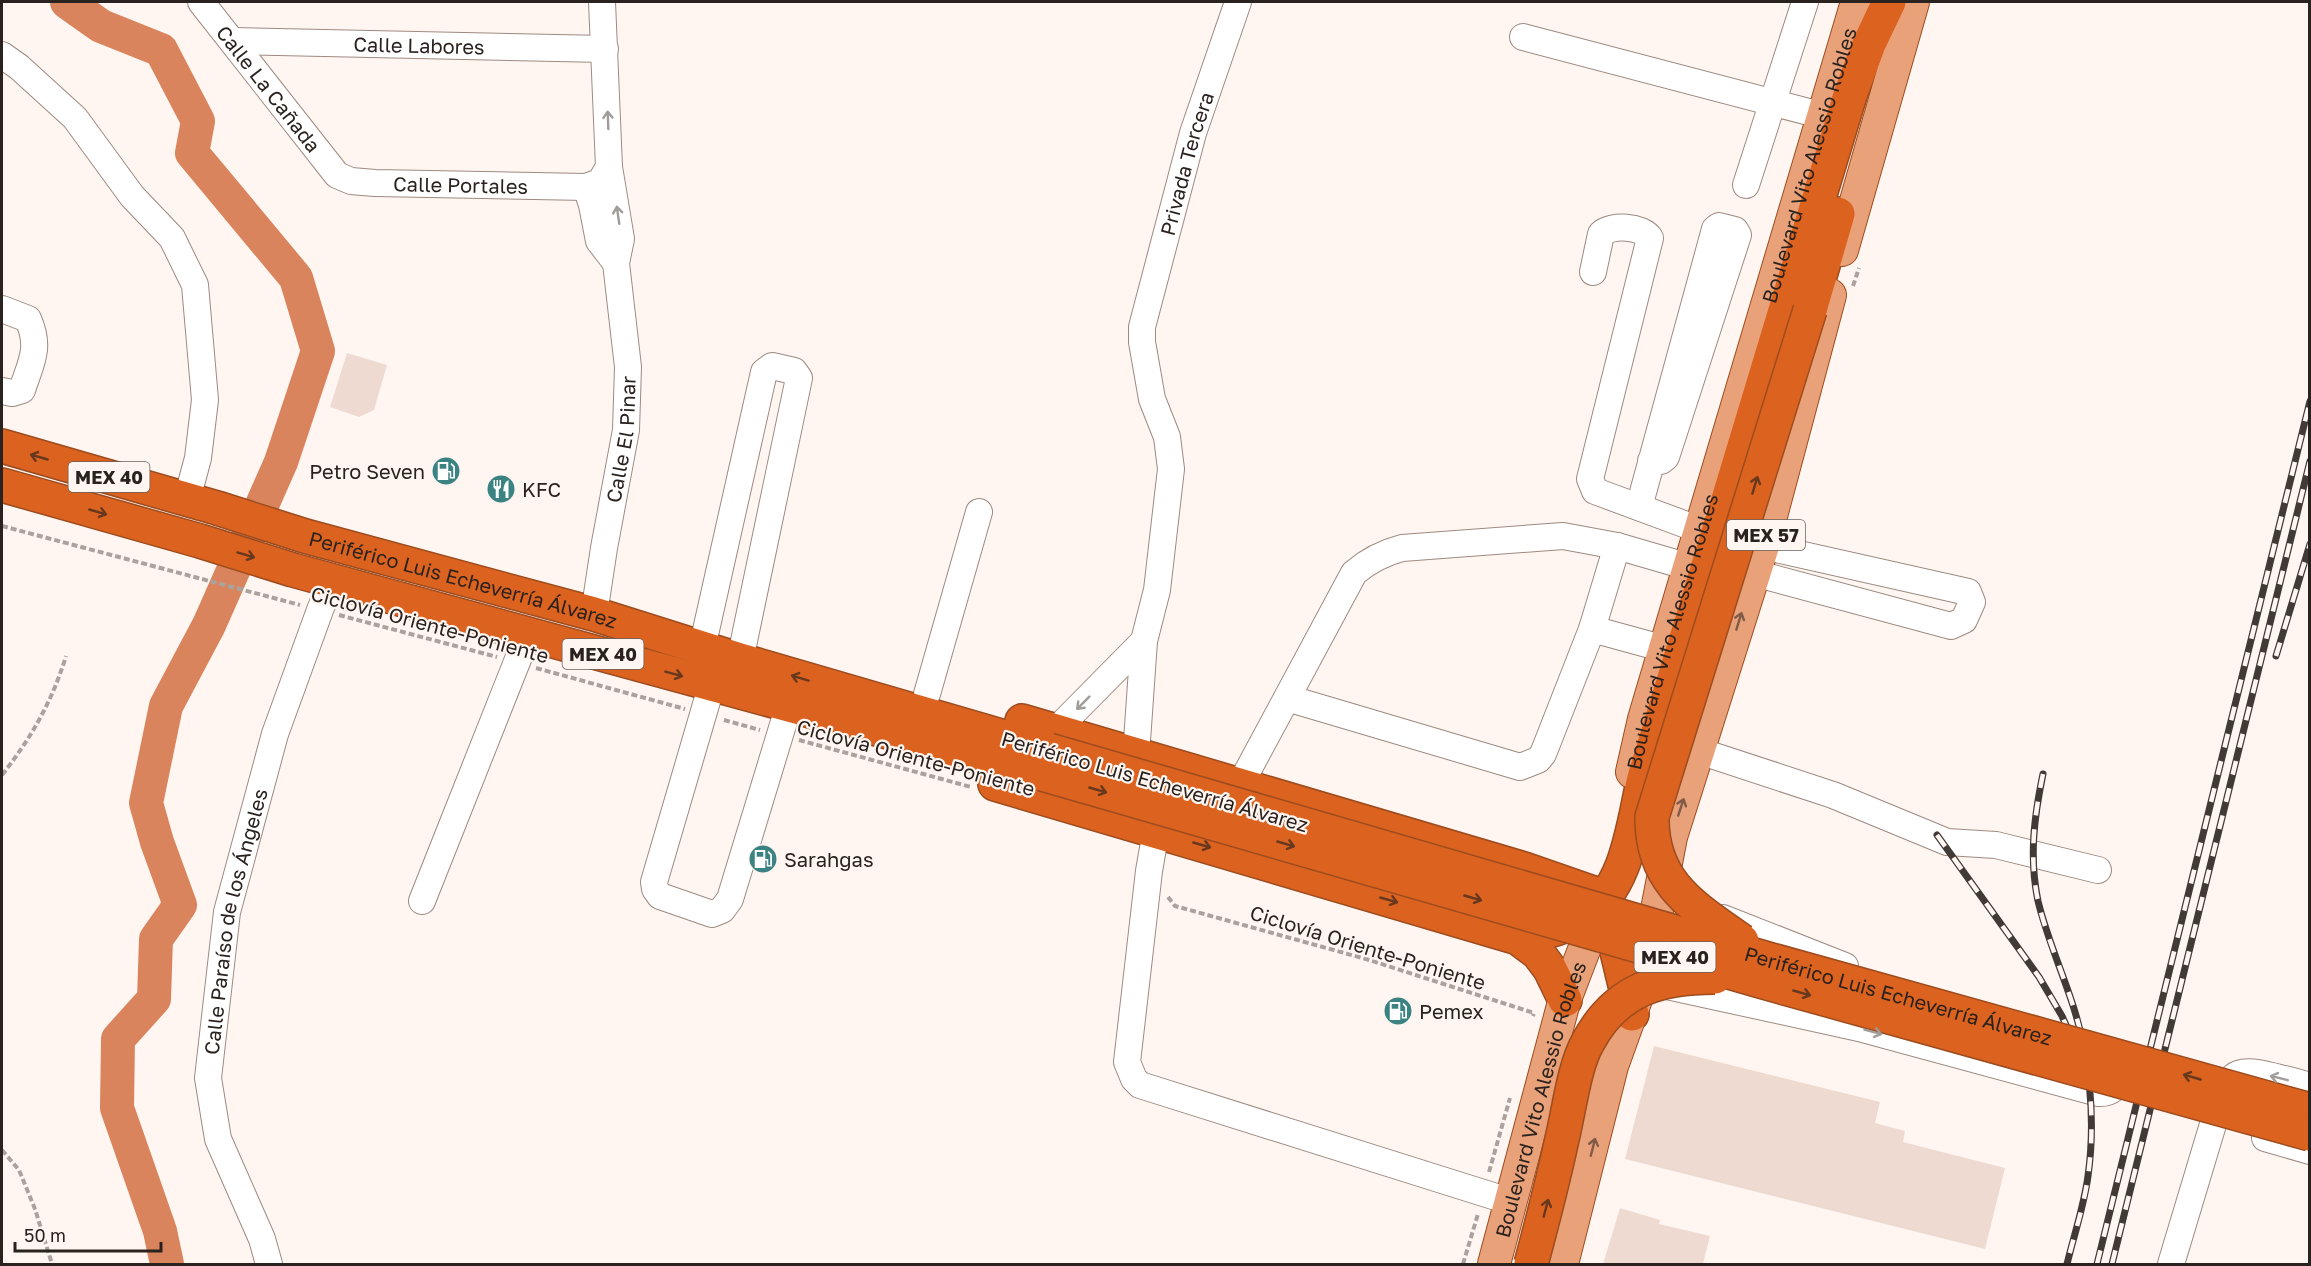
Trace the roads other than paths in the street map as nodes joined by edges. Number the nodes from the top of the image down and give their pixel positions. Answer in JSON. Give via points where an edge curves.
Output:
{"nodes":[{"id":1,"x":201,"y":2,"type":"edge"},
{"id":2,"x":602,"y":2,"type":"edge"},
{"id":3,"x":1238,"y":2,"type":"edge"},
{"id":4,"x":1805,"y":2,"type":"edge"},
{"id":5,"x":1857,"y":2,"type":"edge"},
{"id":6,"x":1889,"y":2,"type":"edge"},
{"id":7,"x":1898,"y":2,"type":"edge"},
{"id":8,"x":1913,"y":2,"type":"edge"},
{"id":9,"x":1522,"y":37,"type":"dead end"},
{"id":10,"x":233,"y":41,"type":"junction"},
{"id":11,"x":605,"y":49,"type":"junction"},
{"id":12,"x":2,"y":55,"type":"edge"},
{"id":13,"x":1772,"y":103,"type":"junction"},
{"id":14,"x":1824,"y":116,"type":"junction"},
{"id":15,"x":609,"y":167,"type":"junction"},
{"id":16,"x":337,"y":174,"type":"joint"},
{"id":17,"x":1746,"y":185,"type":"dead end"},
{"id":18,"x":586,"y":187,"type":"junction"},
{"id":19,"x":616,"y":263,"type":"junction"},
{"id":20,"x":1593,"y":272,"type":"dead end"},
{"id":21,"x":2,"y":309,"type":"edge"},
{"id":22,"x":2,"y":391,"type":"edge"},
{"id":23,"x":2,"y":446,"type":"edge"},
{"id":24,"x":1652,"y":462,"type":"junction"},
{"id":25,"x":2,"y":485,"type":"edge"},
{"id":26,"x":202,"y":503,"type":"junction"},
{"id":27,"x":1639,"y":507,"type":"junction"},
{"id":28,"x":979,"y":512,"type":"dead end"},
{"id":29,"x":1700,"y":530,"type":"junction"},
{"id":30,"x":1617,"y":546,"type":"junction"},
{"id":31,"x":1758,"y":559,"type":"junction"},
{"id":32,"x":1689,"y":567,"type":"junction"},
{"id":33,"x":332,"y":581,"type":"junction"},
{"id":34,"x":594,"y":614,"type":"junction"},
{"id":35,"x":1592,"y":629,"type":"junction"},
{"id":36,"x":1144,"y":641,"type":"junction"},
{"id":37,"x":522,"y":648,"type":"junction"},
{"id":38,"x":702,"y":648,"type":"junction"},
{"id":39,"x":1665,"y":649,"type":"junction"},
{"id":40,"x":740,"y":660,"type":"junction"},
{"id":41,"x":856,"y":694,"type":"junction"},
{"id":42,"x":927,"y":694,"type":"junction"},
{"id":43,"x":1287,"y":698,"type":"junction"},
{"id":44,"x":707,"y":699,"type":"junction"},
{"id":45,"x":784,"y":720,"type":"junction"},
{"id":46,"x":913,"y":739,"type":"junction"},
{"id":47,"x":1700,"y":751,"type":"junction"},
{"id":48,"x":1049,"y":752,"type":"junction"},
{"id":49,"x":1136,"y":755,"type":"junction"},
{"id":50,"x":1240,"y":785,"type":"junction"},
{"id":51,"x":1156,"y":831,"type":"junction"},
{"id":52,"x":1671,"y":837,"type":"junction"},
{"id":53,"x":1524,"y":869,"type":"junction"},
{"id":54,"x":2098,"y":870,"type":"dead end"},
{"id":55,"x":1604,"y":897,"type":"junction"},
{"id":56,"x":422,"y":901,"type":"dead end"},
{"id":57,"x":1709,"y":912,"type":"junction"},
{"id":58,"x":1518,"y":938,"type":"junction"},
{"id":59,"x":1764,"y":970,"type":"junction"},
{"id":60,"x":1644,"y":977,"type":"junction"},
{"id":61,"x":1693,"y":992,"type":"junction"},
{"id":62,"x":1565,"y":1000,"type":"junction"},
{"id":63,"x":1628,"y":1024,"type":"junction"},
{"id":64,"x":1551,"y":1052,"type":"junction"},
{"id":65,"x":1612,"y":1066,"type":"junction"},
{"id":66,"x":2310,"y":1086,"type":"edge"},
{"id":67,"x":2310,"y":1110,"type":"edge"},
{"id":68,"x":2224,"y":1125,"type":"junction"},
{"id":69,"x":2310,"y":1134,"type":"edge"},
{"id":70,"x":2310,"y":1151,"type":"edge"},
{"id":71,"x":1498,"y":1198,"type":"junction"},
{"id":72,"x":270,"y":1264,"type":"edge"},
{"id":73,"x":1494,"y":1264,"type":"edge"},
{"id":74,"x":1531,"y":1264,"type":"edge"},
{"id":75,"x":1562,"y":1264,"type":"edge"},
{"id":76,"x":2171,"y":1264,"type":"edge"}],
"edges":[{"from":1,"to":10,"type":"street","name":"Calle La Cañada"},
{"from":2,"to":11,"type":"street","name":"Calle El Pinar"},
{"from":3,"to":36,"type":"street","name":"Privada Tercera","via":[[1193,133],[1142,327],[1152,399],[1167,437],[1171,469],[1156,590]]},
{"from":4,"to":13,"type":"street"},
{"from":5,"to":14,"type":"main road","name":"Boulevard Vito Alessio Robles","number":"MEX 57"},
{"from":6,"to":55,"type":"highway","via":[[1850,95],[1644,778],[1626,852]]},
{"from":59,"to":7,"type":"highway","one_way":true,"bridge":true,"via":[[1675,889],[1664,873],[1654,843],[1652,817],[1810,310]]},
{"from":8,"to":31,"type":"main road","number":"MEX 57"},
{"from":9,"to":13,"type":"street"},
{"from":10,"to":11,"type":"street","name":"Calle Labores"},
{"from":10,"to":16,"type":"street","name":"Calle La Cañada"},
{"from":15,"to":11,"type":"street","name":"Calle El Pinar","one_way":true},
{"from":12,"to":26,"type":"street","via":[[75,118],[132,196],[172,238],[195,285],[205,400],[198,458]]},
{"from":13,"to":14,"type":"street"},
{"from":13,"to":17,"type":"street"},
{"from":14,"to":29,"type":"main road","name":"Boulevard Vito Alessio Robles","number":"MEX 57"},
{"from":15,"to":18,"type":"street","via":[[600,182]]},
{"from":19,"to":15,"type":"street","name":"Calle El Pinar","one_way":true,"via":[[621,239]]},
{"from":16,"to":18,"type":"street","name":"Calle Portales","via":[[351,181],[375,183]]},
{"from":18,"to":19,"type":"street","name":"Calle El Pinar","via":[[599,241]]},
{"from":19,"to":34,"type":"street","name":"Calle El Pinar","via":[[628,367],[626,430]]},
{"from":20,"to":27,"type":"street","via":[[1604,231],[1612,227],[1647,232],[1650,238],[1590,479],[1595,491]]},
{"from":21,"to":22,"type":"street","via":[[28,319],[36,347],[22,390]]},
{"from":26,"to":23,"type":"highway","name":"Periférico Luis Echeverría Álvarez","number":"MEX 40","one_way":true},
{"from":24,"to":24,"type":"street","via":[[1715,229],[1719,226],[1735,230],[1738,235],[1666,457]]},
{"from":24,"to":27,"type":"street"},
{"from":25,"to":33,"type":"highway","name":"Periférico Luis Echeverría Álvarez","number":"MEX 40","one_way":true},
{"from":26,"to":34,"type":"highway","name":"Periférico Luis Echeverría Álvarez","number":"MEX 40","via":[[305,536]]},
{"from":27,"to":29,"type":"street"},
{"from":28,"to":42,"type":"street"},
{"from":29,"to":32,"type":"main road","name":"Boulevard Vito Alessio Robles","number":"MEX 57"},
{"from":30,"to":32,"type":"street"},
{"from":30,"to":35,"type":"street"},
{"from":30,"to":43,"type":"street","via":[[1553,536],[1402,548],[1385,553],[1354,573]]},
{"from":31,"to":31,"type":"street","via":[[1951,626],[1964,620],[1972,602],[1968,592]]},
{"from":47,"to":31,"type":"main road","number":"MEX 57","one_way":true},
{"from":32,"to":39,"type":"main road","name":"Boulevard Vito Alessio Robles","number":"MEX 57"},
{"from":33,"to":37,"type":"highway","name":"Periférico Luis Echeverría Álvarez","number":"MEX 40"},
{"from":33,"to":72,"type":"street","name":"Calle Paraíso de los Ángeles","via":[[275,734],[227,912],[208,1078],[218,1139]]},
{"from":34,"to":38,"type":"highway","name":"Periférico Luis Echeverría Álvarez","number":"MEX 40"},
{"from":35,"to":39,"type":"street"},
{"from":35,"to":43,"type":"street","via":[[1543,754],[1520,767]]},
{"from":36,"to":48,"type":"street","one_way":true},
{"from":36,"to":49,"type":"street","name":"Privada Tercera"},
{"from":37,"to":44,"type":"highway","name":"Periférico Luis Echeverría Álvarez","number":"MEX 40","one_way":true},
{"from":37,"to":56,"type":"street"},
{"from":38,"to":40,"type":"highway","name":"Periférico Luis Echeverría Álvarez","number":"MEX 40"},
{"from":38,"to":40,"type":"street","via":[[764,372],[772,366],[794,371],[799,378]]},
{"from":39,"to":55,"type":"main road","name":"Boulevard Vito Alessio Robles","number":"MEX 57","via":[[1644,719]]},
{"from":41,"to":40,"type":"highway","name":"Periférico Luis Echeverría Álvarez","number":"MEX 40","one_way":true},
{"from":41,"to":42,"type":"highway"},
{"from":41,"to":48,"type":"highway","name":"Periférico Luis Echeverría Álvarez","number":"MEX 40"},
{"from":42,"to":48,"type":"highway"},
{"from":43,"to":50,"type":"street"},
{"from":44,"to":45,"type":"highway","name":"Periférico Luis Echeverría Álvarez","number":"MEX 40"},
{"from":44,"to":45,"type":"street","via":[[654,882],[660,896],[712,914],[722,910],[730,899]]},
{"from":45,"to":46,"type":"highway","name":"Periférico Luis Echeverría Álvarez","number":"MEX 40"},
{"from":46,"to":48,"type":"highway","name":"Periférico Luis Echeverría Álvarez","number":"MEX 40"},
{"from":46,"to":51,"type":"highway","via":[[959,772]]},
{"from":52,"to":47,"type":"main road","number":"MEX 57","one_way":true},
{"from":47,"to":54,"type":"street","via":[[1833,795],[1947,842],[1996,845]]},
{"from":48,"to":49,"type":"highway"},
{"from":48,"to":59,"type":"highway","name":"Periférico Luis Echeverría Álvarez","number":"MEX 40","bridge":true},
{"from":49,"to":50,"type":"highway"},
{"from":50,"to":53,"type":"highway"},
{"from":51,"to":58,"type":"highway","one_way":true},
{"from":51,"to":71,"type":"street","via":[[1127,1062],[1134,1079],[1140,1085]]},
{"from":52,"to":57,"type":"street","via":[[1677,874]]},
{"from":52,"to":60,"type":"main road","number":"MEX 57"},
{"from":53,"to":55,"type":"highway"},
{"from":53,"to":58,"type":"highway","via":[[1538,897],[1530,927]]},
{"from":55,"to":58,"type":"highway","via":[[1586,916]]},
{"from":55,"to":60,"type":"main road"},
{"from":55,"to":62,"type":"main road","name":"Boulevard Vito Alessio Robles","number":"MEX 57"},
{"from":55,"to":63,"type":"highway"},
{"from":57,"to":61,"type":"street","via":[[1697,915],[1678,938],[1675,953],[1680,975]]},
{"from":61,"to":57,"type":"street","name":"Periférico Luis Echeverría Álvarez","one_way":true,"via":[[1858,1028],[2098,1093],[2112,1090],[2125,1073],[2127,1057],[2112,1042],[1838,964]]},
{"from":58,"to":62,"type":"highway","via":[[1538,953]]},
{"from":67,"to":59,"type":"highway","name":"Periférico Luis Echeverría Álvarez","number":"MEX 40","one_way":true,"bridge":true},
{"from":59,"to":69,"type":"highway","name":"Periférico Luis Echeverría Álvarez","number":"MEX 40","one_way":true,"bridge":true},
{"from":74,"to":59,"type":"highway","one_way":true,"bridge":true,"via":[[1577,1073],[1587,1043],[1601,1023],[1639,990],[1665,980]]},
{"from":60,"to":61,"type":"street","name":"Periférico Luis Echeverría Álvarez"},
{"from":60,"to":63,"type":"main road","number":"MEX 57"},
{"from":61,"to":63,"type":"main road","via":[[1653,1004]]},
{"from":62,"to":64,"type":"main road","name":"Boulevard Vito Alessio Robles","number":"MEX 57"},
{"from":63,"to":65,"type":"main road","number":"MEX 57"},
{"from":64,"to":65,"type":"main road","via":[[1581,1048],[1595,1052]]},
{"from":64,"to":71,"type":"main road","name":"Boulevard Vito Alessio Robles"},
{"from":75,"to":65,"type":"main road","one_way":true},
{"from":66,"to":68,"type":"street","one_way":true,"via":[[2249,1070],[2236,1074],[2228,1080]]},
{"from":68,"to":70,"type":"street"},
{"from":68,"to":76,"type":"street"},
{"from":71,"to":73,"type":"main road","name":"Boulevard Vito Alessio Robles"}]}
